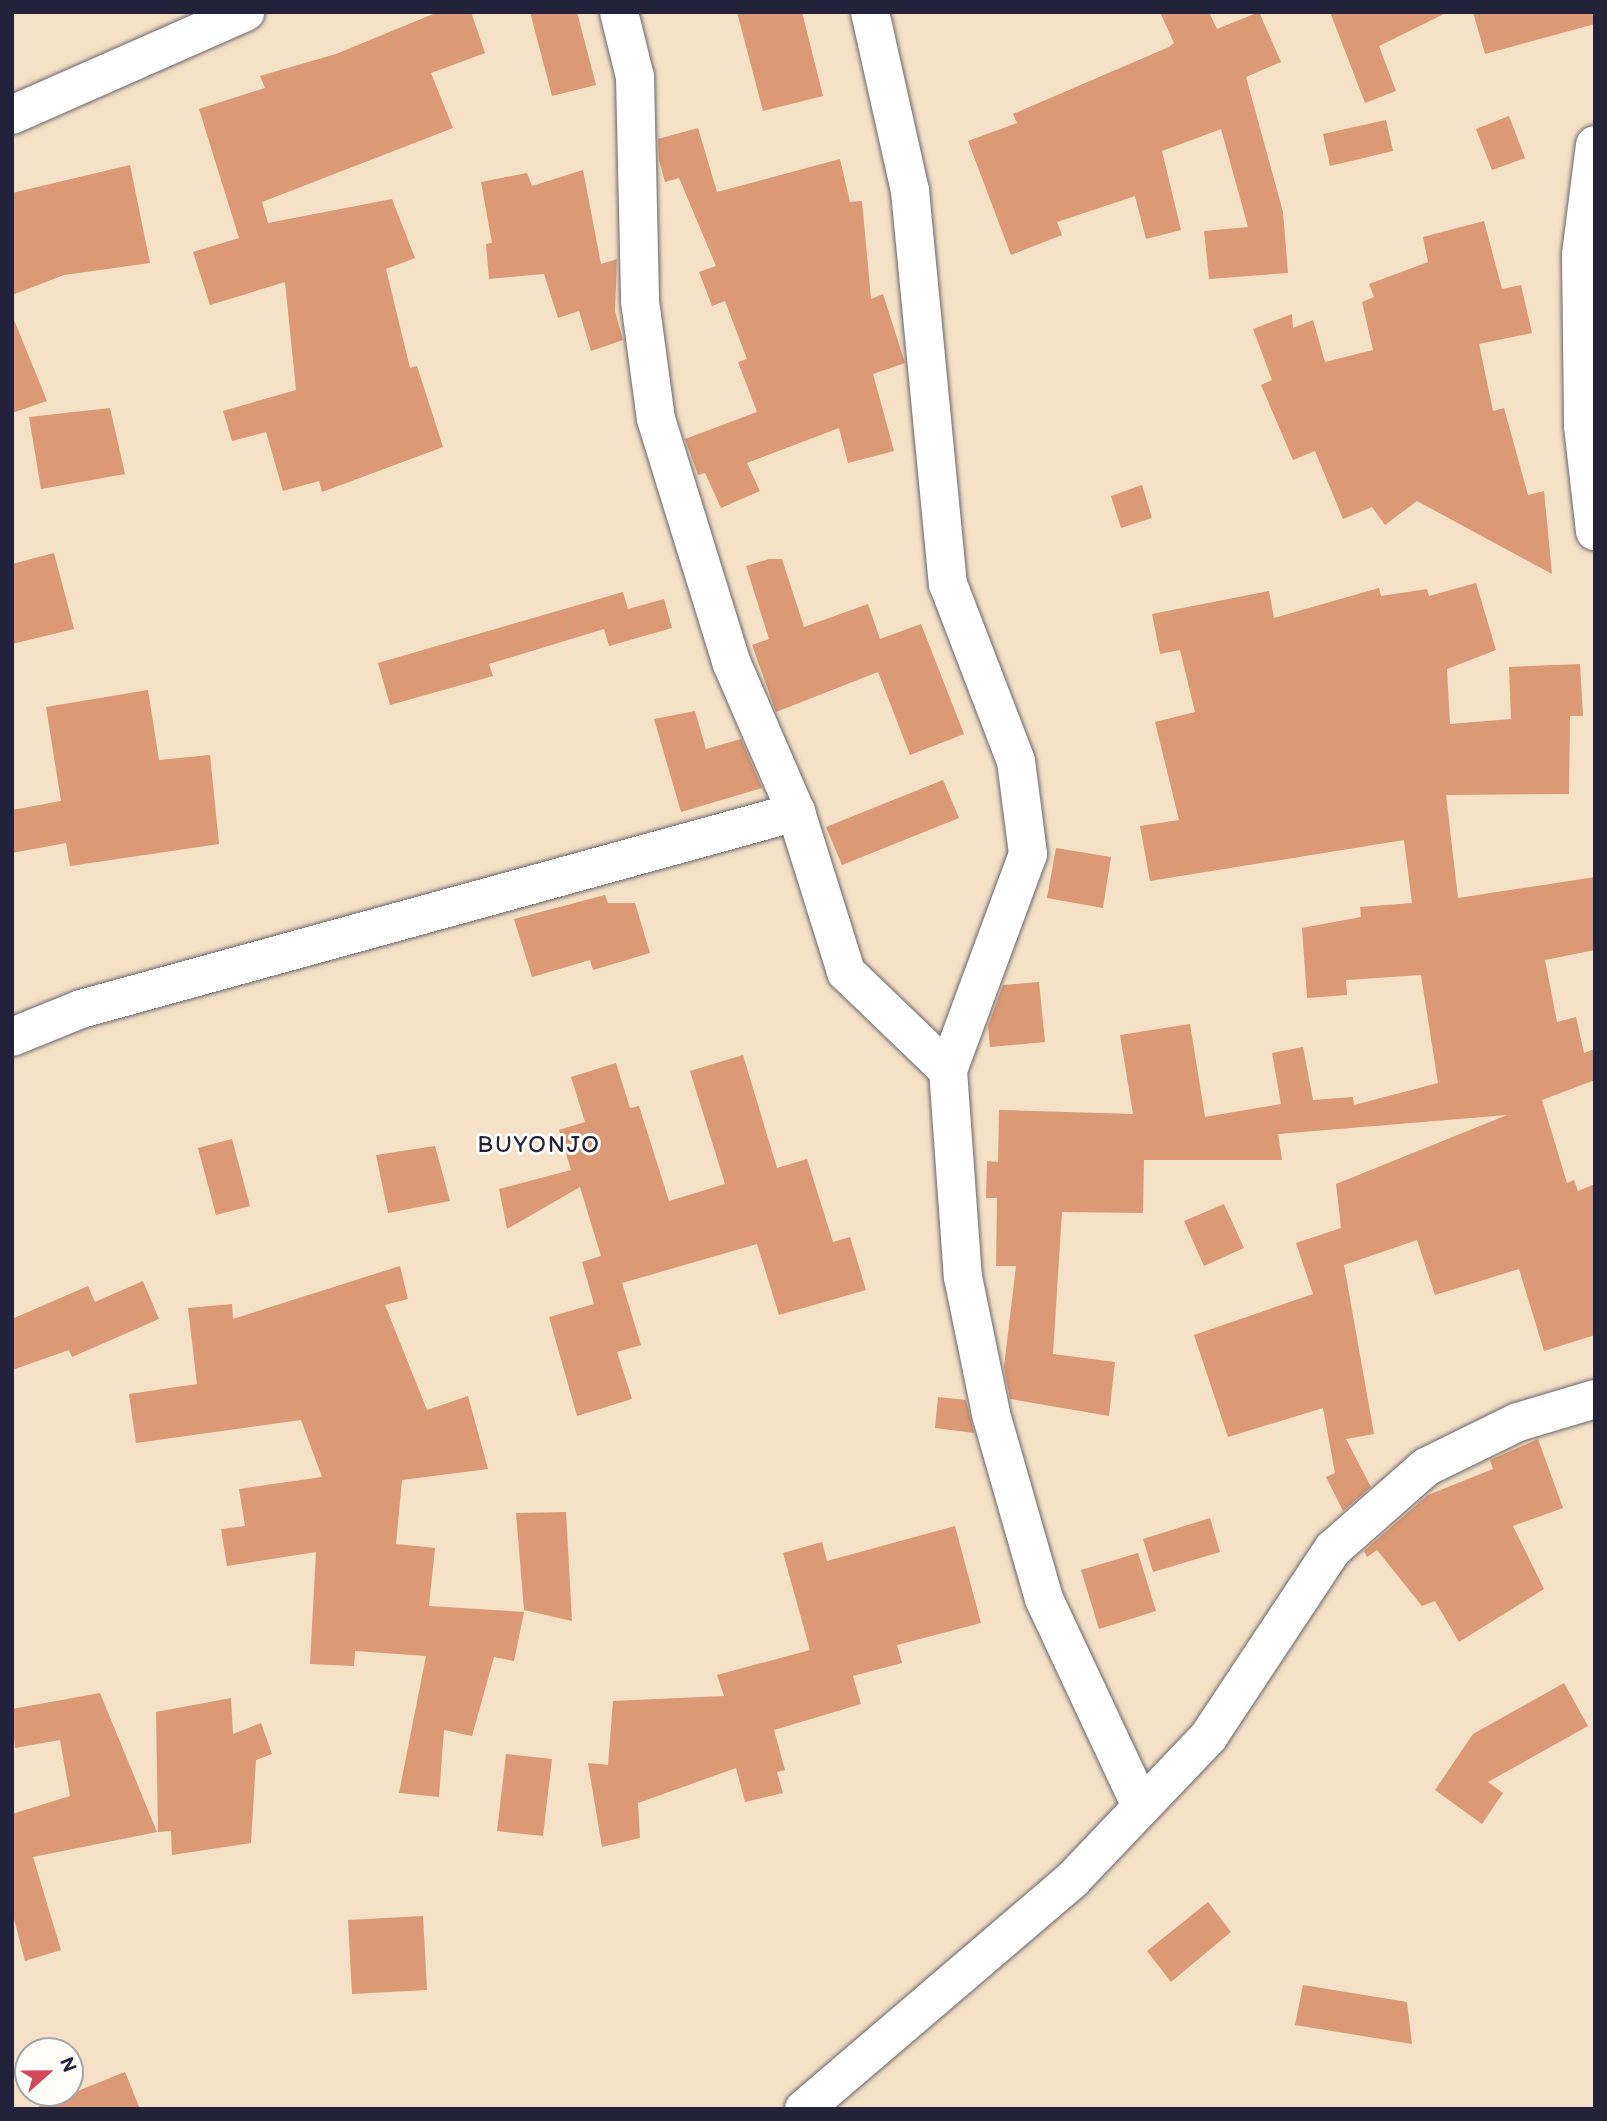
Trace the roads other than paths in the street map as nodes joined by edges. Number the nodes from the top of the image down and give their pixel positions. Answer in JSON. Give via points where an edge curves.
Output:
{"nodes":[{"id":1,"x":245,"y":12,"type":"edge"},
{"id":2,"x":619,"y":12,"type":"edge"},
{"id":3,"x":870,"y":12,"type":"edge"},
{"id":4,"x":12,"y":116,"type":"edge"},
{"id":5,"x":1595,"y":145,"type":"edge"},
{"id":6,"x":1595,"y":531,"type":"edge"},
{"id":7,"x":796,"y":813,"type":"junction"},
{"id":8,"x":12,"y":1037,"type":"edge"},
{"id":9,"x":948,"y":1070,"type":"junction"},
{"id":10,"x":1595,"y":1399,"type":"edge"},
{"id":11,"x":1141,"y":1806,"type":"junction"},
{"id":12,"x":804,"y":2109,"type":"edge"}],
"edges":[{"from":1,"to":4,"type":"street"},
{"from":2,"to":7,"type":"street","via":[[635,77],[640,301],[656,419],[732,664]]},
{"from":3,"to":9,"type":"street","via":[[910,191],[948,584],[1016,761],[1028,854]]},
{"from":5,"to":6,"type":"street","via":[[1581,255],[1583,426]]},
{"from":7,"to":8,"type":"street","via":[[80,1009]]},
{"from":7,"to":9,"type":"street","via":[[846,972]]},
{"from":9,"to":11,"type":"street","via":[[963,1277],[991,1414],[1044,1598]]},
{"from":10,"to":11,"type":"street","via":[[1518,1422],[1426,1467],[1333,1549],[1209,1736]]},
{"from":11,"to":12,"type":"street","via":[[1073,1879]]}]}
